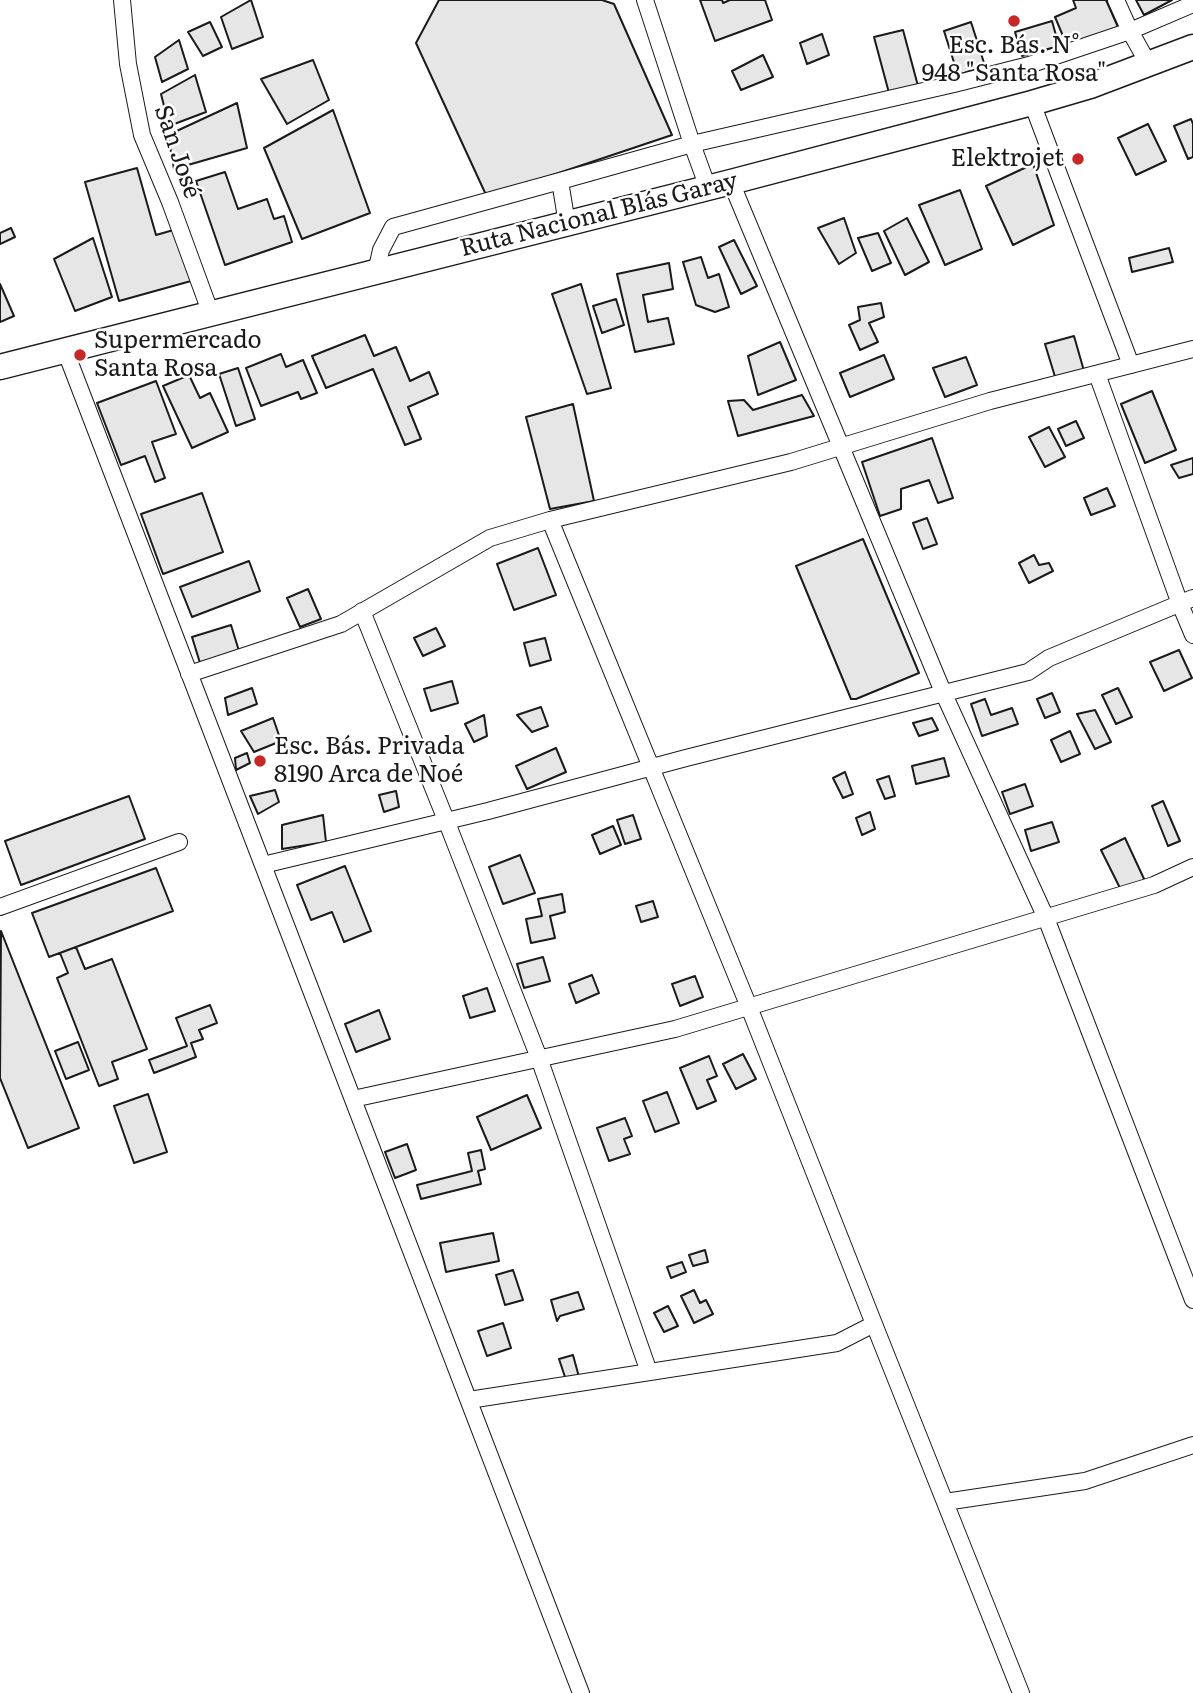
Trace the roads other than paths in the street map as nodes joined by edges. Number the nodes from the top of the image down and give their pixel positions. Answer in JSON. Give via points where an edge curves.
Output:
{"nodes":[{"id":1,"x":122,"y":0,"type":"edge"},
{"id":2,"x":645,"y":0,"type":"edge"},
{"id":3,"x":1116,"y":0,"type":"edge"},
{"id":4,"x":1193,"y":4,"type":"edge"},
{"id":5,"x":1130,"y":31,"type":"junction"},
{"id":6,"x":1193,"y":47,"type":"edge"},
{"id":7,"x":1149,"y":65,"type":"junction"},
{"id":8,"x":1032,"y":103,"type":"junction"},
{"id":9,"x":692,"y":144,"type":"junction"},
{"id":10,"x":560,"y":181,"type":"junction"},
{"id":11,"x":720,"y":185,"type":"junction"},
{"id":12,"x":567,"y":224,"type":"junction"},
{"id":13,"x":376,"y":272,"type":"junction"},
{"id":14,"x":211,"y":314,"type":"junction"},
{"id":15,"x":65,"y":349,"type":"junction"},
{"id":16,"x":1193,"y":349,"type":"edge"},
{"id":17,"x":1131,"y":365,"type":"junction"},
{"id":18,"x":0,"y":367,"type":"edge"},
{"id":19,"x":1097,"y":374,"type":"junction"},
{"id":20,"x":841,"y":447,"type":"junction"},
{"id":21,"x":550,"y":520,"type":"junction"},
{"id":22,"x":1186,"y":601,"type":"edge"},
{"id":23,"x":362,"y":611,"type":"junction"},
{"id":24,"x":1193,"y":635,"type":"edge"},
{"id":25,"x":189,"y":674,"type":"junction"},
{"id":26,"x":943,"y":692,"type":"junction"},
{"id":27,"x":651,"y":768,"type":"junction"},
{"id":28,"x":446,"y":820,"type":"junction"},
{"id":29,"x":179,"y":842,"type":"dead end"},
{"id":30,"x":263,"y":864,"type":"junction"},
{"id":31,"x":1193,"y":867,"type":"edge"},
{"id":32,"x":0,"y":907,"type":"edge"},
{"id":33,"x":1046,"y":918,"type":"junction"},
{"id":34,"x":749,"y":1007,"type":"junction"},
{"id":35,"x":539,"y":1058,"type":"junction"},
{"id":36,"x":353,"y":1099,"type":"junction"},
{"id":37,"x":1193,"y":1300,"type":"edge"},
{"id":38,"x":874,"y":1324,"type":"junction"},
{"id":39,"x":649,"y":1372,"type":"junction"},
{"id":40,"x":469,"y":1400,"type":"junction"},
{"id":41,"x":1193,"y":1445,"type":"edge"},
{"id":42,"x":945,"y":1502,"type":"junction"},
{"id":43,"x":582,"y":1693,"type":"edge"},
{"id":44,"x":1021,"y":1693,"type":"edge"}],
"edges":[{"from":1,"to":14,"type":"street","name":"San José","via":[[142,135]]},
{"from":2,"to":9,"type":"street"},
{"from":3,"to":5,"type":"street"},
{"from":4,"to":5,"type":"street"},
{"from":5,"to":7,"type":"street"},
{"from":5,"to":9,"type":"street","via":[[979,78]]},
{"from":6,"to":7,"type":"highway","name":"Ruta Nacional Blás Garay"},
{"from":7,"to":8,"type":"highway","name":"Ruta Nacional Blás Garay"},
{"from":8,"to":11,"type":"highway","name":"Ruta Nacional Blás Garay"},
{"from":8,"to":17,"type":"street"},
{"from":9,"to":10,"type":"street"},
{"from":9,"to":11,"type":"street"},
{"from":10,"to":12,"type":"street"},
{"from":10,"to":13,"type":"street","via":[[393,227]]},
{"from":11,"to":12,"type":"highway","name":"Ruta Nacional Blás Garay"},
{"from":11,"to":20,"type":"street"},
{"from":12,"to":13,"type":"highway","name":"Ruta Nacional Blás Garay"},
{"from":13,"to":14,"type":"highway","name":"Ruta Nacional Blás Garay"},
{"from":14,"to":15,"type":"highway","name":"Ruta Nacional Blás Garay"},
{"from":15,"to":18,"type":"highway","name":"Ruta Nacional Blás Garay"},
{"from":15,"to":25,"type":"street"},
{"from":16,"to":17,"type":"street"},
{"from":17,"to":19,"type":"street"},
{"from":19,"to":20,"type":"street"},
{"from":19,"to":22,"type":"street"},
{"from":20,"to":21,"type":"street"},
{"from":20,"to":26,"type":"street"},
{"from":21,"to":23,"type":"street","via":[[490,538]]},
{"from":21,"to":27,"type":"street"},
{"from":22,"to":24,"type":"street"},
{"from":22,"to":26,"type":"street","via":[[1049,658],[1028,672]]},
{"from":23,"to":25,"type":"street","via":[[341,624]]},
{"from":23,"to":28,"type":"street"},
{"from":25,"to":30,"type":"street"},
{"from":26,"to":27,"type":"street"},
{"from":26,"to":33,"type":"street"},
{"from":27,"to":28,"type":"street"},
{"from":27,"to":34,"type":"street"},
{"from":28,"to":30,"type":"street"},
{"from":28,"to":35,"type":"street"},
{"from":29,"to":32,"type":"street"},
{"from":30,"to":36,"type":"street"},
{"from":31,"to":33,"type":"street","via":[[1154,885]]},
{"from":33,"to":34,"type":"street"},
{"from":33,"to":37,"type":"street"},
{"from":34,"to":35,"type":"street","via":[[675,1029]]},
{"from":34,"to":38,"type":"street"},
{"from":35,"to":36,"type":"street"},
{"from":35,"to":39,"type":"street"},
{"from":36,"to":40,"type":"street"},
{"from":38,"to":39,"type":"street","via":[[836,1343]]},
{"from":38,"to":42,"type":"street"},
{"from":39,"to":40,"type":"street"},
{"from":40,"to":43,"type":"street"},
{"from":41,"to":42,"type":"street","via":[[1085,1481]]},
{"from":42,"to":44,"type":"street"}]}
